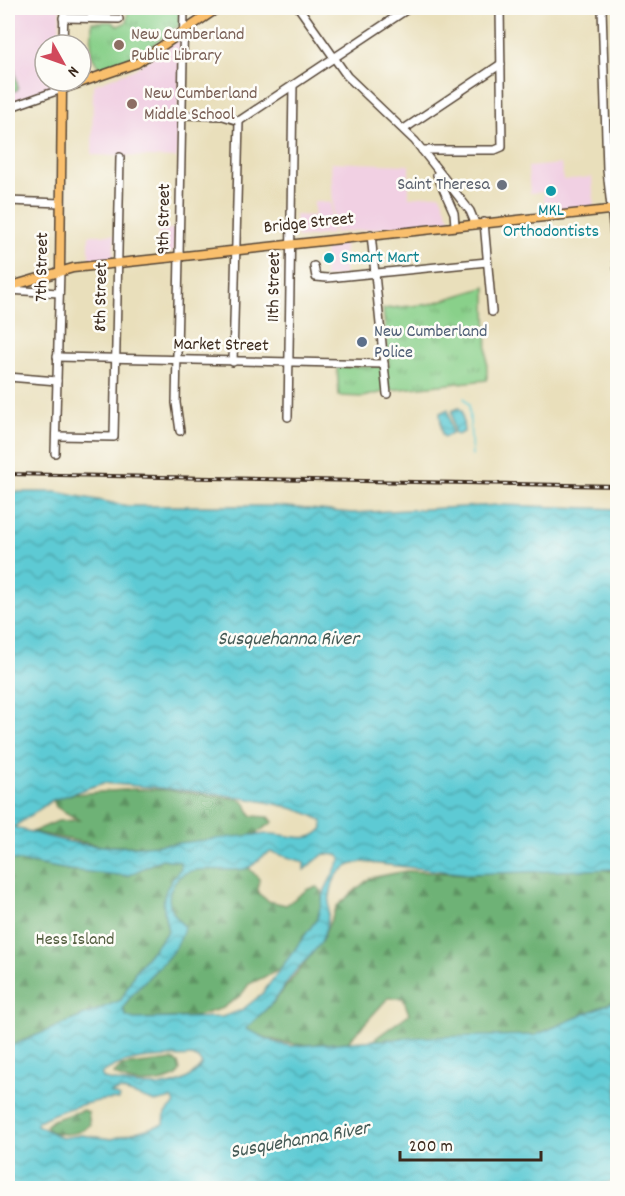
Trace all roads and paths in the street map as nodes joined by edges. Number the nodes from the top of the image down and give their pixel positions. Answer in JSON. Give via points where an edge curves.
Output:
{"nodes":[{"id":1,"x":64,"y":8,"type":"edge"},
{"id":2,"x":184,"y":8,"type":"edge"},
{"id":3,"x":218,"y":8,"type":"edge"},
{"id":4,"x":299,"y":8,"type":"edge"},
{"id":5,"x":409,"y":8,"type":"edge"},
{"id":6,"x":500,"y":8,"type":"edge"},
{"id":7,"x":602,"y":8,"type":"edge"},
{"id":8,"x":63,"y":18,"type":"junction"},
{"id":9,"x":120,"y":19,"type":"dead end"},
{"id":10,"x":183,"y":31,"type":"junction"},
{"id":11,"x":63,"y":33,"type":"edge"},
{"id":12,"x":333,"y":58,"type":"junction"},
{"id":13,"x":501,"y":64,"type":"junction"},
{"id":14,"x":93,"y":76,"type":"edge"},
{"id":15,"x":293,"y":85,"type":"junction"},
{"id":16,"x":43,"y":93,"type":"edge"},
{"id":17,"x":62,"y":93,"type":"edge"},
{"id":18,"x":8,"y":108,"type":"edge"},
{"id":19,"x":182,"y":115,"type":"junction"},
{"id":20,"x":239,"y":121,"type":"junction"},
{"id":21,"x":404,"y":129,"type":"junction"},
{"id":22,"x":422,"y":150,"type":"junction"},
{"id":23,"x":120,"y":157,"type":"dead end"},
{"id":24,"x":434,"y":167,"type":"junction"},
{"id":25,"x":8,"y":201,"type":"edge"},
{"id":26,"x":61,"y":203,"type":"junction"},
{"id":27,"x":615,"y":210,"type":"edge"},
{"id":28,"x":480,"y":223,"type":"junction"},
{"id":29,"x":455,"y":225,"type":"junction"},
{"id":30,"x":371,"y":234,"type":"junction"},
{"id":31,"x":291,"y":243,"type":"junction"},
{"id":32,"x":235,"y":249,"type":"junction"},
{"id":33,"x":179,"y":256,"type":"junction"},
{"id":34,"x":486,"y":262,"type":"junction"},
{"id":35,"x":118,"y":263,"type":"junction"},
{"id":36,"x":314,"y":266,"type":"dead end"},
{"id":37,"x":60,"y":270,"type":"junction"},
{"id":38,"x":618,"y":272,"type":"edge"},
{"id":39,"x":375,"y":274,"type":"junction"},
{"id":40,"x":8,"y":288,"type":"edge"},
{"id":41,"x":59,"y":293,"type":"junction"},
{"id":42,"x":492,"y":312,"type":"dead end"},
{"id":43,"x":57,"y":357,"type":"junction"},
{"id":44,"x":115,"y":359,"type":"junction"},
{"id":45,"x":177,"y":361,"type":"junction"},
{"id":46,"x":233,"y":362,"type":"junction"},
{"id":47,"x":289,"y":363,"type":"junction"},
{"id":48,"x":384,"y":364,"type":"junction"},
{"id":49,"x":8,"y":377,"type":"edge"},
{"id":50,"x":57,"y":381,"type":"junction"},
{"id":51,"x":387,"y":394,"type":"dead end"},
{"id":52,"x":288,"y":417,"type":"dead end"},
{"id":53,"x":180,"y":431,"type":"dead end"},
{"id":54,"x":56,"y":436,"type":"junction"},
{"id":55,"x":55,"y":453,"type":"dead end"}],
"edges":[{"from":1,"to":8,"type":"street"},
{"from":2,"to":10,"type":"street","name":"9th Street"},
{"from":3,"to":10,"type":"main road"},
{"from":4,"to":12,"type":"street"},
{"from":5,"to":12,"type":"street"},
{"from":6,"to":13,"type":"street"},
{"from":7,"to":27,"type":"street","via":[[607,170]]},
{"from":8,"to":9,"type":"street"},
{"from":8,"to":11,"type":"street"},
{"from":10,"to":14,"type":"main road","via":[[137,63]]},
{"from":10,"to":19,"type":"street","name":"9th Street"},
{"from":12,"to":15,"type":"street"},
{"from":12,"to":21,"type":"street","via":[[358,88]]},
{"from":13,"to":21,"type":"street"},
{"from":13,"to":22,"type":"street","via":[[502,147]]},
{"from":15,"to":20,"type":"street"},
{"from":15,"to":31,"type":"street","name":"11th Street"},
{"from":16,"to":18,"type":"street"},
{"from":17,"to":26,"type":"main road","name":"7th Street"},
{"from":19,"to":20,"type":"street","via":[[223,116]]},
{"from":19,"to":33,"type":"street","name":"9th Street"},
{"from":20,"to":32,"type":"street"},
{"from":21,"to":22,"type":"street"},
{"from":22,"to":24,"type":"street"},
{"from":23,"to":35,"type":"street","name":"8th Street"},
{"from":24,"to":28,"type":"street"},
{"from":24,"to":29,"type":"street","via":[[454,213]]},
{"from":25,"to":26,"type":"street"},
{"from":26,"to":37,"type":"main road","name":"7th Street"},
{"from":27,"to":28,"type":"main road","name":"Bridge Street"},
{"from":27,"to":38,"type":"street"},
{"from":28,"to":29,"type":"main road","name":"Bridge Street"},
{"from":28,"to":34,"type":"street"},
{"from":29,"to":30,"type":"main road","name":"Bridge Street"},
{"from":30,"to":31,"type":"main road","name":"Bridge Street"},
{"from":30,"to":39,"type":"street"},
{"from":31,"to":32,"type":"main road","name":"Bridge Street"},
{"from":31,"to":47,"type":"street","name":"11th Street"},
{"from":32,"to":33,"type":"main road","name":"Bridge Street"},
{"from":32,"to":46,"type":"street"},
{"from":33,"to":35,"type":"main road","name":"Bridge Street"},
{"from":33,"to":45,"type":"street","name":"9th Street"},
{"from":34,"to":39,"type":"street"},
{"from":34,"to":42,"type":"street"},
{"from":35,"to":37,"type":"main road","name":"Bridge Street"},
{"from":35,"to":44,"type":"street","name":"8th Street"},
{"from":36,"to":39,"type":"street","via":[[319,279]]},
{"from":37,"to":40,"type":"main road","name":"Bridge Street"},
{"from":37,"to":41,"type":"street","name":"7th Street"},
{"from":39,"to":48,"type":"street"},
{"from":40,"to":41,"type":"street","name":"Bridge Street"},
{"from":41,"to":43,"type":"street","name":"7th Street"},
{"from":43,"to":44,"type":"street","name":"Market Street"},
{"from":43,"to":50,"type":"street","name":"7th Street"},
{"from":44,"to":45,"type":"street","name":"Market Street"},
{"from":44,"to":54,"type":"street","name":"8th Street","via":[[114,437]]},
{"from":45,"to":46,"type":"street","name":"Market Street"},
{"from":45,"to":53,"type":"street","name":"9th Street"},
{"from":46,"to":47,"type":"street","name":"Market Street"},
{"from":47,"to":48,"type":"street","name":"Market Street"},
{"from":47,"to":52,"type":"street","name":"11th Street"},
{"from":48,"to":51,"type":"street"},
{"from":49,"to":50,"type":"street"},
{"from":50,"to":54,"type":"street","name":"7th Street"},
{"from":54,"to":55,"type":"street","name":"7th Street"}]}
